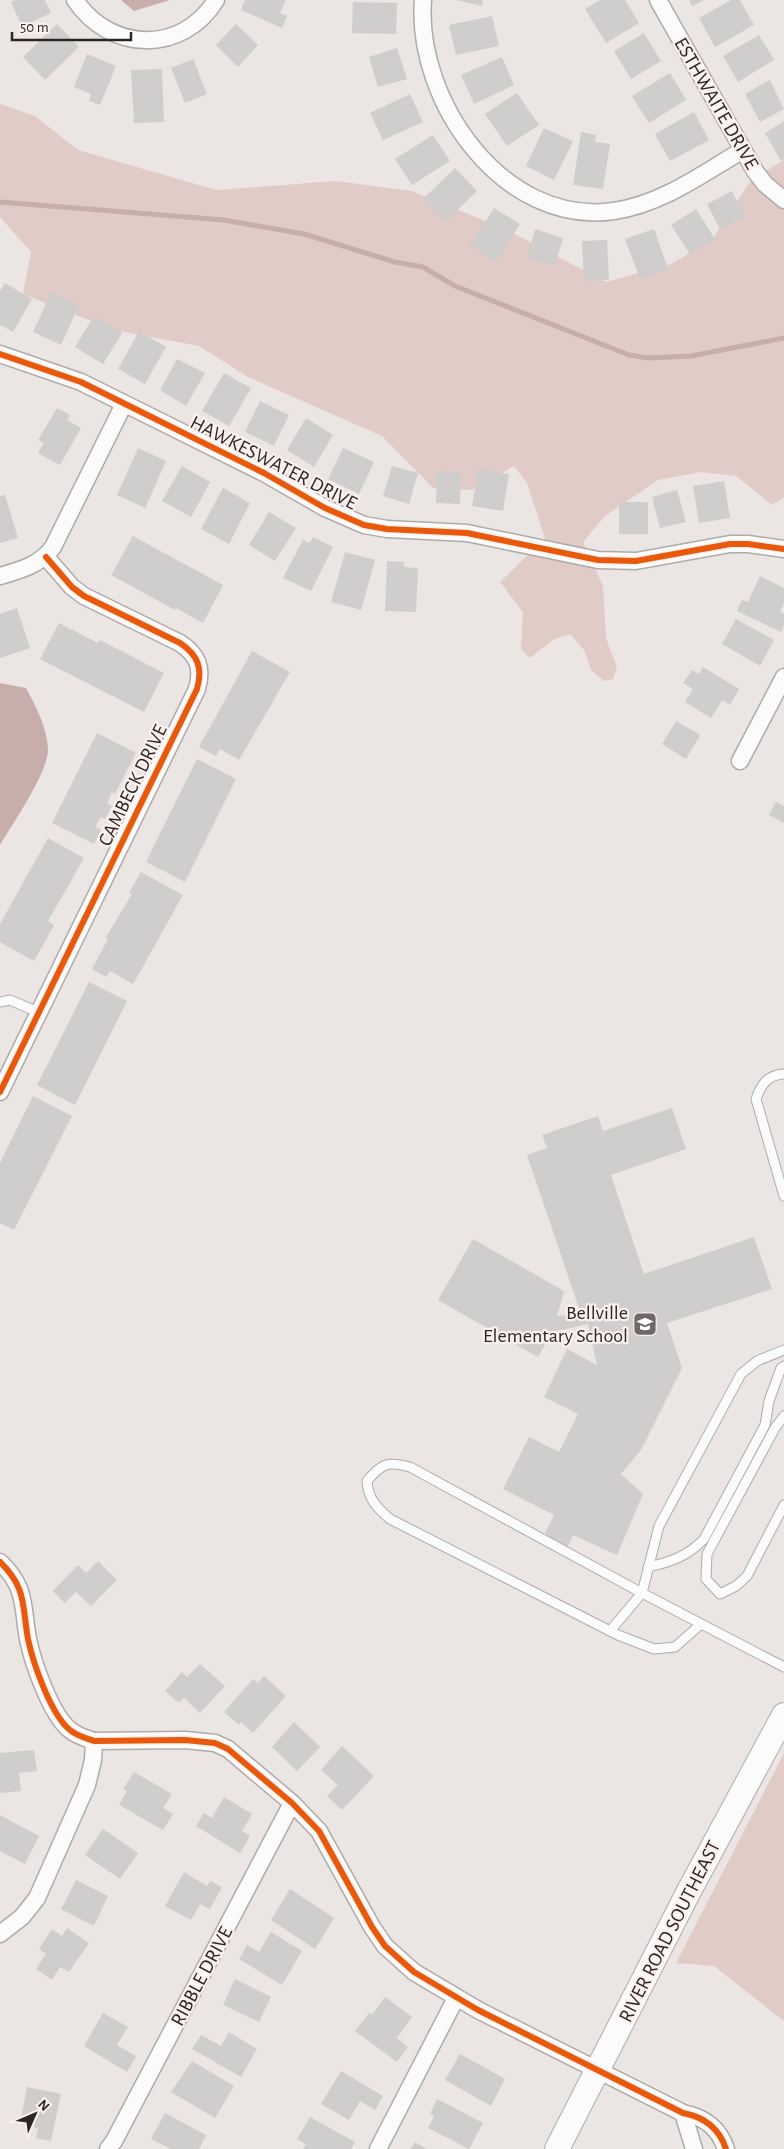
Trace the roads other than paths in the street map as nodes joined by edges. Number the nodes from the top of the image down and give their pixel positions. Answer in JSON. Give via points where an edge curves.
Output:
{"nodes":[{"id":1,"x":75,"y":0,"type":"edge"},
{"id":2,"x":216,"y":0,"type":"edge"},
{"id":3,"x":423,"y":0,"type":"edge"},
{"id":4,"x":658,"y":0,"type":"edge"},
{"id":5,"x":743,"y":150,"type":"junction"},
{"id":6,"x":784,"y":200,"type":"edge"},
{"id":7,"x":0,"y":354,"type":"edge"},
{"id":8,"x":124,"y":404,"type":"junction"},
{"id":9,"x":784,"y":549,"type":"edge"},
{"id":10,"x":46,"y":557,"type":"junction"},
{"id":11,"x":0,"y":576,"type":"edge"},
{"id":12,"x":784,"y":677,"type":"edge"},
{"id":13,"x":740,"y":761,"type":"dead end"},
{"id":14,"x":0,"y":1002,"type":"edge"},
{"id":15,"x":38,"y":1012,"type":"junction"},
{"id":16,"x":784,"y":1074,"type":"edge"},
{"id":17,"x":0,"y":1092,"type":"edge"},
{"id":18,"x":784,"y":1196,"type":"edge"},
{"id":19,"x":783,"y":1351,"type":"edge"},
{"id":20,"x":784,"y":1366,"type":"edge"},
{"id":21,"x":784,"y":1416,"type":"edge"},
{"id":22,"x":784,"y":1505,"type":"edge"},
{"id":23,"x":0,"y":1562,"type":"edge"},
{"id":24,"x":648,"y":1568,"type":"junction"},
{"id":25,"x":642,"y":1593,"type":"junction"},
{"id":26,"x":701,"y":1624,"type":"junction"},
{"id":27,"x":610,"y":1631,"type":"junction"},
{"id":28,"x":784,"y":1667,"type":"edge"},
{"id":29,"x":784,"y":1715,"type":"edge"},
{"id":30,"x":94,"y":1741,"type":"junction"},
{"id":31,"x":292,"y":1802,"type":"junction"},
{"id":32,"x":0,"y":1934,"type":"edge"},
{"id":33,"x":456,"y":1998,"type":"junction"},
{"id":34,"x":598,"y":2071,"type":"junction"},
{"id":35,"x":683,"y":2113,"type":"junction"},
{"id":36,"x":724,"y":2148,"type":"edge"},
{"id":37,"x":108,"y":2149,"type":"edge"},
{"id":38,"x":378,"y":2149,"type":"edge"},
{"id":39,"x":557,"y":2149,"type":"edge"},
{"id":40,"x":694,"y":2149,"type":"edge"}],
"edges":[{"from":1,"to":2,"type":"street","via":[[89,18],[108,31],[123,37],[154,41],[169,38],[198,22]]},
{"from":3,"to":5,"type":"street","via":[[425,50],[431,72],[450,112],[484,161],[522,193],[568,210],[612,211],[650,203]]},
{"from":4,"to":5,"type":"street","name":"ESTHWAITE DRIVE"},
{"from":5,"to":6,"type":"street","name":"ESTHWAITE DRIVE","via":[[765,184]]},
{"from":7,"to":8,"type":"street","name":"HAWKESWATER DRIVE","via":[[57,372]]},
{"from":8,"to":9,"type":"street","name":"HAWKESWATER DRIVE","via":[[364,525],[467,533],[598,560],[665,558],[730,544]]},
{"from":8,"to":10,"type":"street"},
{"from":10,"to":11,"type":"street","via":[[31,566]]},
{"from":10,"to":15,"type":"street","name":"CAMBECK DRIVE","via":[[84,596],[192,650],[199,662],[201,676]]},
{"from":12,"to":13,"type":"street"},
{"from":14,"to":15,"type":"lane","via":[[10,1000]]},
{"from":15,"to":17,"type":"street","name":"CAMBECK DRIVE"},
{"from":16,"to":18,"type":"lane","via":[[776,1074],[762,1084],[756,1099]]},
{"from":19,"to":24,"type":"lane","via":[[757,1361],[741,1374],[658,1526]]},
{"from":20,"to":24,"type":"lane","via":[[769,1401],[765,1425],[704,1538],[692,1551],[675,1561]]},
{"from":21,"to":22,"type":"lane","via":[[707,1554],[706,1579],[720,1594],[747,1576]]},
{"from":23,"to":30,"type":"street","via":[[19,1584],[32,1654],[51,1704],[69,1729]]},
{"from":24,"to":25,"type":"lane"},
{"from":25,"to":26,"type":"lane"},
{"from":25,"to":27,"type":"lane"},
{"from":25,"to":27,"type":"lane","via":[[410,1467],[392,1462],[377,1469],[367,1481],[367,1492],[375,1506],[390,1520]]},
{"from":26,"to":27,"type":"lane","via":[[675,1647],[654,1649]]},
{"from":26,"to":28,"type":"lane"},
{"from":29,"to":34,"type":"main road","name":"RIVER ROAD SOUTHEAST","via":[[689,1891]]},
{"from":30,"to":31,"type":"street","via":[[185,1740],[215,1743],[243,1760]]},
{"from":30,"to":32,"type":"street","via":[[87,1785],[37,1898],[22,1917]]},
{"from":31,"to":33,"type":"street","via":[[319,1831],[361,1909],[386,1946],[414,1972]]},
{"from":31,"to":37,"type":"street","name":"RIBBLE DRIVE"},
{"from":33,"to":34,"type":"street"},
{"from":33,"to":38,"type":"street"},
{"from":34,"to":35,"type":"street"},
{"from":34,"to":39,"type":"main road","name":"RIVER ROAD SOUTHEAST"},
{"from":35,"to":36,"type":"street","via":[[716,2128]]},
{"from":35,"to":40,"type":"street"}]}
